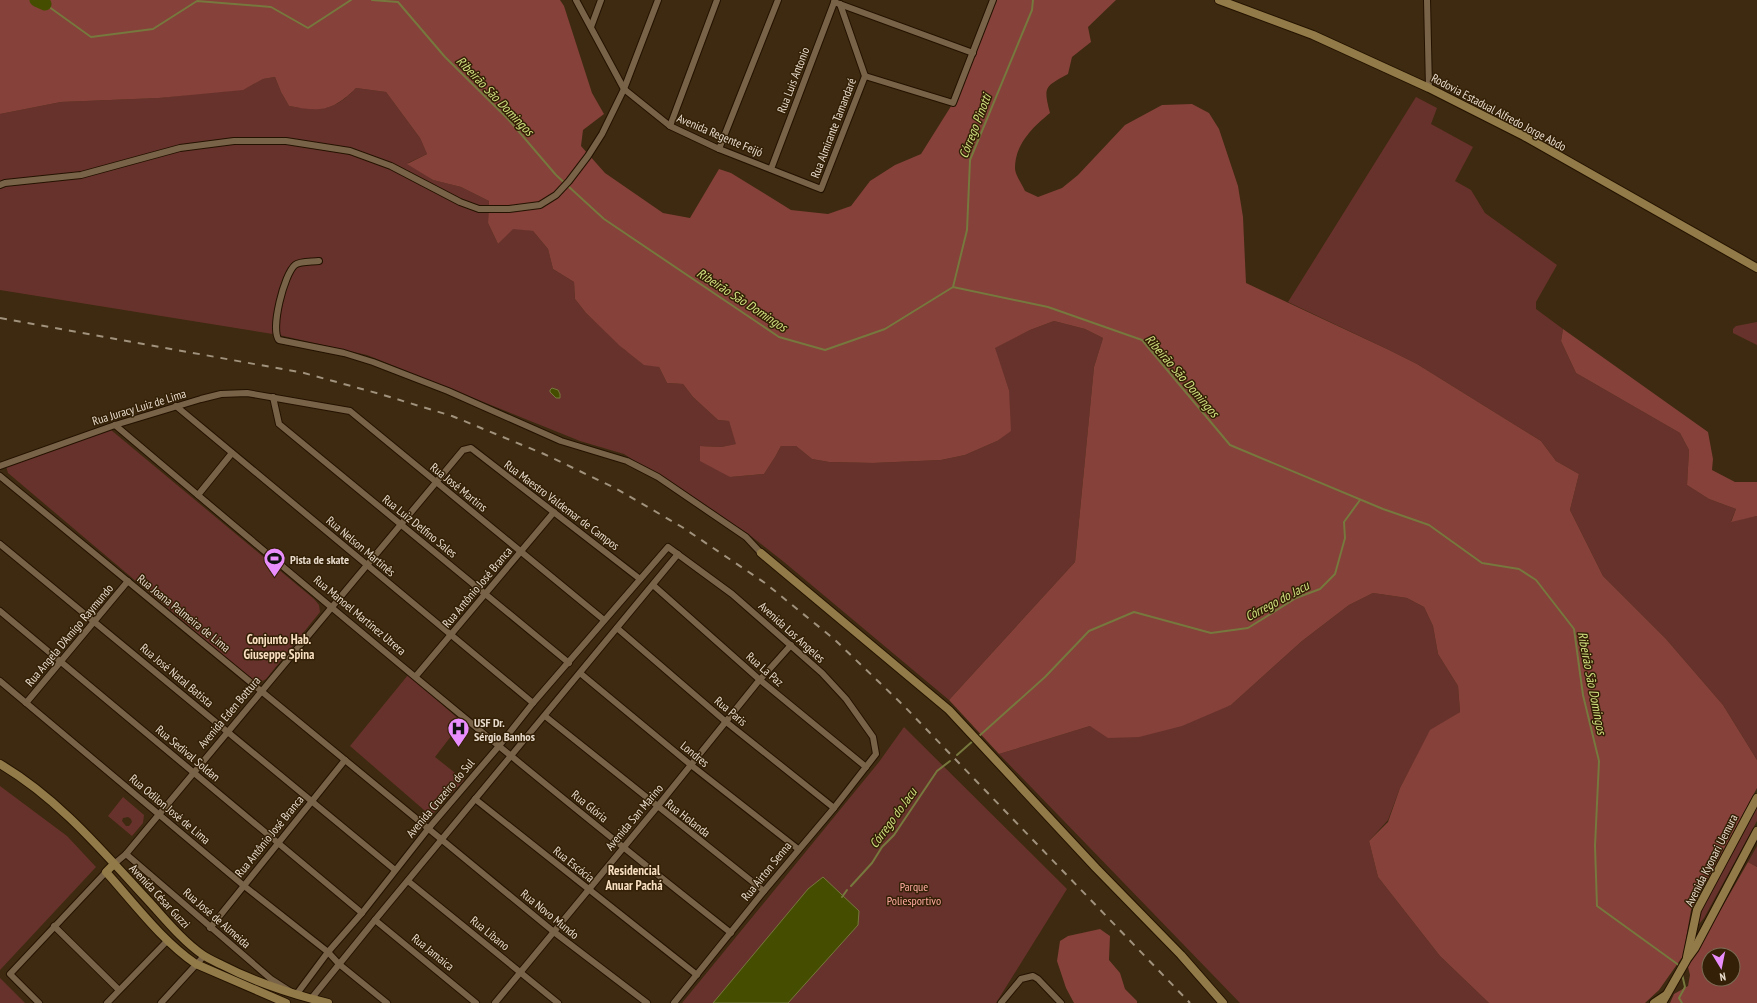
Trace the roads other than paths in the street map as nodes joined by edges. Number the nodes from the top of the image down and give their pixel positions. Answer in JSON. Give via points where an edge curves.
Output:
{"nodes":[{"id":1,"x":576,"y":0,"type":"edge"},
{"id":2,"x":601,"y":0,"type":"edge"},
{"id":3,"x":658,"y":0,"type":"edge"},
{"id":4,"x":717,"y":0,"type":"edge"},
{"id":5,"x":778,"y":0,"type":"edge"},
{"id":6,"x":993,"y":0,"type":"edge"},
{"id":7,"x":1219,"y":0,"type":"edge"},
{"id":8,"x":1427,"y":0,"type":"edge"},
{"id":9,"x":836,"y":2,"type":"edge"},
{"id":10,"x":591,"y":27,"type":"junction"},
{"id":11,"x":973,"y":53,"type":"junction"},
{"id":12,"x":865,"y":76,"type":"junction"},
{"id":13,"x":1429,"y":88,"type":"junction"},
{"id":14,"x":624,"y":89,"type":"junction"},
{"id":15,"x":670,"y":126,"type":"junction"},
{"id":16,"x":719,"y":149,"type":"junction"},
{"id":17,"x":771,"y":169,"type":"junction"},
{"id":18,"x":0,"y":185,"type":"edge"},
{"id":19,"x":821,"y":189,"type":"joint"},
{"id":20,"x":319,"y":261,"type":"dead end"},
{"id":21,"x":1757,"y":268,"type":"edge"},
{"id":22,"x":273,"y":397,"type":"junction"},
{"id":23,"x":288,"y":399,"type":"joint"},
{"id":24,"x":176,"y":406,"type":"junction"},
{"id":25,"x":115,"y":425,"type":"junction"},
{"id":26,"x":471,"y":448,"type":"joint"},
{"id":27,"x":232,"y":453,"type":"junction"},
{"id":28,"x":0,"y":466,"type":"edge"},
{"id":29,"x":0,"y":476,"type":"edge"},
{"id":30,"x":436,"y":482,"type":"junction"},
{"id":31,"x":198,"y":495,"type":"junction"},
{"id":32,"x":554,"y":512,"type":"junction"},
{"id":33,"x":400,"y":524,"type":"junction"},
{"id":34,"x":0,"y":544,"type":"edge"},
{"id":35,"x":668,"y":547,"type":"joint"},
{"id":36,"x":521,"y":552,"type":"junction"},
{"id":37,"x":761,"y":553,"type":"joint"},
{"id":38,"x":678,"y":554,"type":"junction"},
{"id":39,"x":366,"y":565,"type":"junction"},
{"id":40,"x":640,"y":579,"type":"junction"},
{"id":41,"x":128,"y":581,"type":"junction"},
{"id":42,"x":653,"y":585,"type":"junction"},
{"id":43,"x":485,"y":594,"type":"junction"},
{"id":44,"x":332,"y":606,"type":"junction"},
{"id":45,"x":0,"y":611,"type":"edge"},
{"id":46,"x":604,"y":620,"type":"junction"},
{"id":47,"x":95,"y":622,"type":"junction"},
{"id":48,"x":617,"y":628,"type":"junction"},
{"id":49,"x":451,"y":635,"type":"junction"},
{"id":50,"x":790,"y":645,"type":"junction"},
{"id":51,"x":61,"y":662,"type":"junction"},
{"id":52,"x":569,"y":663,"type":"junction"},
{"id":53,"x":580,"y":673,"type":"junction"},
{"id":54,"x":416,"y":676,"type":"junction"},
{"id":55,"x":760,"y":680,"type":"junction"},
{"id":56,"x":0,"y":681,"type":"edge"},
{"id":57,"x":261,"y":691,"type":"junction"},
{"id":58,"x":26,"y":703,"type":"junction"},
{"id":59,"x":533,"y":704,"type":"junction"},
{"id":60,"x":544,"y":716,"type":"junction"},
{"id":61,"x":726,"y":721,"type":"junction"},
{"id":62,"x":227,"y":731,"type":"junction"},
{"id":63,"x":499,"y":746,"type":"junction"},
{"id":64,"x":876,"y":754,"type":"joint"},
{"id":65,"x":511,"y":756,"type":"junction"},
{"id":66,"x":345,"y":760,"type":"junction"},
{"id":67,"x":0,"y":764,"type":"edge"},
{"id":68,"x":690,"y":765,"type":"junction"},
{"id":69,"x":866,"y":767,"type":"junction"},
{"id":70,"x":193,"y":772,"type":"junction"},
{"id":71,"x":1757,"y":798,"type":"edge"},
{"id":72,"x":475,"y":799,"type":"junction"},
{"id":73,"x":312,"y":801,"type":"junction"},
{"id":74,"x":657,"y":807,"type":"junction"},
{"id":75,"x":834,"y":808,"type":"junction"},
{"id":76,"x":158,"y":814,"type":"junction"},
{"id":77,"x":428,"y":829,"type":"junction"},
{"id":78,"x":1757,"y":831,"type":"edge"},
{"id":79,"x":442,"y":840,"type":"junction"},
{"id":80,"x":278,"y":842,"type":"junction"},
{"id":81,"x":623,"y":847,"type":"junction"},
{"id":82,"x":798,"y":849,"type":"junction"},
{"id":83,"x":126,"y":854,"type":"junction"},
{"id":84,"x":114,"y":864,"type":"junction"},
{"id":85,"x":395,"y":870,"type":"junction"},
{"id":86,"x":106,"y":872,"type":"junction"},
{"id":87,"x":408,"y":881,"type":"junction"},
{"id":88,"x":243,"y":885,"type":"junction"},
{"id":89,"x":588,"y":890,"type":"junction"},
{"id":90,"x":764,"y":891,"type":"junction"},
{"id":91,"x":362,"y":913,"type":"junction"},
{"id":92,"x":375,"y":920,"type":"junction"},
{"id":93,"x":54,"y":926,"type":"junction"},
{"id":94,"x":210,"y":928,"type":"junction"},
{"id":95,"x":554,"y":932,"type":"junction"},
{"id":96,"x":731,"y":933,"type":"junction"},
{"id":97,"x":168,"y":940,"type":"junction"},
{"id":98,"x":328,"y":952,"type":"junction"},
{"id":99,"x":204,"y":956,"type":"junction"},
{"id":100,"x":1687,"y":959,"type":"junction"},
{"id":101,"x":196,"y":964,"type":"junction"},
{"id":102,"x":339,"y":964,"type":"junction"},
{"id":103,"x":521,"y":973,"type":"junction"},
{"id":104,"x":697,"y":975,"type":"junction"},
{"id":105,"x":119,"y":990,"type":"junction"},
{"id":106,"x":296,"y":994,"type":"junction"},
{"id":107,"x":311,"y":999,"type":"junction"},
{"id":108,"x":1664,"y":999,"type":"edge"},
{"id":109,"x":164,"y":1002,"type":"edge"},
{"id":110,"x":39,"y":1003,"type":"edge"},
{"id":111,"x":107,"y":1003,"type":"edge"},
{"id":112,"x":286,"y":1003,"type":"edge"},
{"id":113,"x":328,"y":1003,"type":"edge"},
{"id":114,"x":387,"y":1003,"type":"edge"},
{"id":115,"x":476,"y":1003,"type":"edge"},
{"id":116,"x":495,"y":1003,"type":"edge"},
{"id":117,"x":558,"y":1003,"type":"edge"},
{"id":118,"x":647,"y":1003,"type":"edge"},
{"id":119,"x":674,"y":1003,"type":"edge"},
{"id":120,"x":1001,"y":1003,"type":"edge"},
{"id":121,"x":1061,"y":1003,"type":"edge"},
{"id":122,"x":1223,"y":1003,"type":"edge"},
{"id":123,"x":1654,"y":1003,"type":"edge"}],
"edges":[{"from":1,"to":10,"type":"street","name":"Avenida Regente Feijó"},
{"from":2,"to":10,"type":"street"},
{"from":3,"to":14,"type":"street"},
{"from":4,"to":15,"type":"street"},
{"from":5,"to":16,"type":"street"},
{"from":6,"to":11,"type":"street"},
{"from":7,"to":13,"type":"street","name":"Rodovia Estadual Alfredo Jorge Abdo","via":[[1313,36]]},
{"from":8,"to":13,"type":"street"},
{"from":9,"to":11,"type":"street"},
{"from":9,"to":12,"type":"street"},
{"from":9,"to":17,"type":"street","name":"Rua Luis Antonio"},
{"from":10,"to":14,"type":"street","name":"Avenida Regente Feijó"},
{"from":11,"to":12,"type":"street","via":[[953,103]]},
{"from":12,"to":19,"type":"street","name":"Rua Almirante Tamandaré"},
{"from":13,"to":21,"type":"street","name":"Rodovia Estadual Alfredo Jorge Abdo","via":[[1524,136]]},
{"from":14,"to":15,"type":"street","name":"Avenida Regente Feijó"},
{"from":14,"to":18,"type":"street","via":[[588,156],[563,188],[540,205],[510,209],[479,209],[460,202],[392,166],[350,151],[286,141],[234,141],[180,148],[81,175]]},
{"from":15,"to":16,"type":"street","name":"Avenida Regente Feijó"},
{"from":16,"to":17,"type":"street","name":"Avenida Regente Feijó"},
{"from":17,"to":19,"type":"street","name":"Avenida Regente Feijó"},
{"from":20,"to":37,"type":"street","via":[[293,266],[285,282],[275,328],[279,340],[344,353],[373,362],[448,391],[561,441],[627,461],[658,477],[746,537]]},
{"from":22,"to":23,"type":"street","name":"Rua Juracy Luiz de Lima"},
{"from":22,"to":24,"type":"street","name":"Rua Juracy Luiz de Lima","via":[[221,394]]},
{"from":22,"to":33,"type":"street","name":"Rua Luiz Delfino Sales","via":[[279,424]]},
{"from":23,"to":30,"type":"street","name":"Rua José Martins","via":[[350,411]]},
{"from":24,"to":25,"type":"street","name":"Rua Juracy Luiz de Lima"},
{"from":24,"to":27,"type":"street","name":"Rua Nelson Martinês"},
{"from":25,"to":28,"type":"street","name":"Rua Juracy Luiz de Lima"},
{"from":25,"to":31,"type":"street","name":"Rua Manoel Martinez Utrera"},
{"from":26,"to":30,"type":"street","name":"Avenida Eden Bottura","via":[[462,450]]},
{"from":26,"to":32,"type":"street","name":"Rua Maestro Valdemar de Campos"},
{"from":27,"to":31,"type":"street"},
{"from":27,"to":39,"type":"street","name":"Rua Nelson Martinês"},
{"from":29,"to":41,"type":"street","name":"Rua Joana Palmeira de Lima"},
{"from":30,"to":33,"type":"street","name":"Avenida Eden Bottura"},
{"from":30,"to":36,"type":"street","name":"Rua José Martins"},
{"from":31,"to":44,"type":"street","name":"Rua Manoel Martinez Utrera"},
{"from":32,"to":36,"type":"street","name":"Rua Antônio José Branca"},
{"from":32,"to":40,"type":"street","name":"Rua Maestro Valdemar de Campos"},
{"from":33,"to":39,"type":"street","name":"Avenida Eden Bottura"},
{"from":33,"to":43,"type":"street","name":"Rua Luiz Delfino Sales"},
{"from":34,"to":47,"type":"street","name":"Rua José Natal Batista"},
{"from":35,"to":38,"type":"street","name":"Avenida Los Angeles"},
{"from":35,"to":40,"type":"street","name":"Avenida Cruzeiro do Sul"},
{"from":36,"to":43,"type":"street","name":"Rua Antônio José Branca"},
{"from":36,"to":46,"type":"street","name":"Rua José Martins"},
{"from":37,"to":122,"type":"street","via":[[949,710]]},
{"from":38,"to":42,"type":"street"},
{"from":38,"to":50,"type":"street","name":"Avenida Los Angeles","via":[[732,594]]},
{"from":39,"to":44,"type":"street","name":"Avenida Eden Bottura"},
{"from":39,"to":49,"type":"street","name":"Rua Nelson Martinês"},
{"from":40,"to":46,"type":"street","name":"Avenida Cruzeiro do Sul"},
{"from":41,"to":47,"type":"street","name":"Rua Angela D'Amigo Raymundo"},
{"from":41,"to":57,"type":"street","name":"Rua Joana Palmeira de Lima"},
{"from":42,"to":48,"type":"street"},
{"from":42,"to":55,"type":"street","name":"Rua La Paz"},
{"from":43,"to":49,"type":"street","name":"Rua Antônio José Branca"},
{"from":43,"to":52,"type":"street","name":"Rua Luiz Delfino Sales"},
{"from":44,"to":54,"type":"street","name":"Rua Manoel Martinez Utrera"},
{"from":44,"to":57,"type":"street","name":"Avenida Eden Bottura"},
{"from":45,"to":51,"type":"street","name":"Rua Sedival Soldan"},
{"from":46,"to":52,"type":"street","name":"Avenida Cruzeiro do Sul"},
{"from":47,"to":51,"type":"street","name":"Rua Angela D'Amigo Raymundo"},
{"from":47,"to":62,"type":"street","name":"Rua José Natal Batista"},
{"from":48,"to":53,"type":"street"},
{"from":48,"to":61,"type":"street","name":"Rua Paris"},
{"from":49,"to":54,"type":"street","name":"Rua Antônio José Branca"},
{"from":49,"to":59,"type":"street","name":"Rua Nelson Martinês"},
{"from":50,"to":55,"type":"street","name":"Avenida San Marino"},
{"from":50,"to":64,"type":"street","name":"Avenida Los Angeles","via":[[822,673],[846,699],[873,737]]},
{"from":51,"to":58,"type":"street","name":"Rua Angela D'Amigo Raymundo"},
{"from":51,"to":70,"type":"street","name":"Rua Sedival Soldan"},
{"from":52,"to":59,"type":"street","name":"Avenida Cruzeiro do Sul"},
{"from":53,"to":60,"type":"street"},
{"from":53,"to":68,"type":"street","name":"Londres"},
{"from":54,"to":63,"type":"street","name":"Rua Manoel Martinez Utrera"},
{"from":55,"to":61,"type":"street","name":"Avenida San Marino"},
{"from":55,"to":69,"type":"street","name":"Rua La Paz"},
{"from":56,"to":58,"type":"street","name":"Rua Odilon José de Lima"},
{"from":57,"to":62,"type":"street","name":"Avenida Eden Bottura"},
{"from":57,"to":66,"type":"street","name":"Rua Joana Palmeira de Lima"},
{"from":58,"to":76,"type":"street","name":"Rua Odilon José de Lima"},
{"from":59,"to":63,"type":"street","name":"Avenida Cruzeiro do Sul"},
{"from":60,"to":65,"type":"street"},
{"from":60,"to":74,"type":"street","name":"Rua Holanda"},
{"from":61,"to":68,"type":"street","name":"Avenida San Marino"},
{"from":61,"to":75,"type":"street","name":"Rua Paris"},
{"from":62,"to":70,"type":"street","name":"Avenida Eden Bottura"},
{"from":62,"to":73,"type":"street","name":"Rua José Natal Batista"},
{"from":63,"to":65,"type":"street","name":"Rua Glória"},
{"from":63,"to":77,"type":"street","name":"Avenida Cruzeiro do Sul"},
{"from":64,"to":69,"type":"street","name":"Rua Airton Senna"},
{"from":65,"to":72,"type":"street"},
{"from":65,"to":81,"type":"street","name":"Rua Glória"},
{"from":66,"to":73,"type":"street","name":"Rua Antônio José Branca"},
{"from":66,"to":77,"type":"street","name":"Rua Joana Palmeira de Lima"},
{"from":67,"to":84,"type":"street","name":"Avenida César Guzzi","via":[[44,794]]},
{"from":68,"to":74,"type":"street","name":"Avenida San Marino"},
{"from":68,"to":82,"type":"street","name":"Londres"},
{"from":69,"to":75,"type":"street","name":"Rua Airton Senna"},
{"from":70,"to":76,"type":"street","name":"Avenida Eden Bottura"},
{"from":70,"to":80,"type":"street","name":"Rua Sedival Soldan"},
{"from":71,"to":100,"type":"street","name":"Avenida Kyonari Uemura","via":[[1697,910]]},
{"from":72,"to":79,"type":"street"},
{"from":72,"to":89,"type":"street","name":"Rua Escócia"},
{"from":73,"to":80,"type":"street","name":"Rua Antônio José Branca"},
{"from":73,"to":85,"type":"street","name":"Rua José Natal Batista"},
{"from":74,"to":81,"type":"street","name":"Avenida San Marino"},
{"from":74,"to":90,"type":"street","name":"Rua Holanda"},
{"from":75,"to":82,"type":"street","name":"Rua Airton Senna"},
{"from":76,"to":83,"type":"street","name":"Avenida Eden Bottura"},
{"from":76,"to":88,"type":"street","name":"Rua Odilon José de Lima"},
{"from":77,"to":79,"type":"street","name":"Rua Novo Mundo"},
{"from":77,"to":85,"type":"street","name":"Avenida Cruzeiro do Sul"},
{"from":78,"to":100,"type":"street","name":"Avenida Kyonari Uemura","via":[[1696,948]]},
{"from":79,"to":87,"type":"street"},
{"from":79,"to":95,"type":"street","name":"Rua Novo Mundo"},
{"from":80,"to":88,"type":"street","name":"Rua Antônio José Branca"},
{"from":80,"to":91,"type":"street","name":"Rua Sedival Soldan"},
{"from":81,"to":89,"type":"street","name":"Avenida San Marino"},
{"from":81,"to":96,"type":"street","name":"Rua Glória"},
{"from":82,"to":90,"type":"street","name":"Rua Airton Senna"},
{"from":83,"to":84,"type":"street","name":"Avenida Eden Bottura"},
{"from":83,"to":94,"type":"street","name":"Rua José de Almeida"},
{"from":84,"to":86,"type":"street"},
{"from":84,"to":99,"type":"street","name":"Avenida César Guzzi","via":[[186,941]]},
{"from":85,"to":91,"type":"street","name":"Avenida Cruzeiro do Sul"},
{"from":86,"to":93,"type":"street"},
{"from":86,"to":97,"type":"street"},
{"from":87,"to":92,"type":"street"},
{"from":87,"to":103,"type":"street","name":"Rua Líbano"},
{"from":88,"to":94,"type":"street","name":"Rua Antônio José Branca"},
{"from":88,"to":98,"type":"street","name":"Rua Odilon José de Lima"},
{"from":89,"to":95,"type":"street","name":"Avenida San Marino"},
{"from":89,"to":104,"type":"street","name":"Rua Escócia"},
{"from":90,"to":96,"type":"street","name":"Rua Airton Senna"},
{"from":91,"to":98,"type":"street","name":"Avenida Cruzeiro do Sul"},
{"from":92,"to":102,"type":"street"},
{"from":92,"to":115,"type":"street","name":"Rua Jamaica"},
{"from":93,"to":105,"type":"street"},
{"from":93,"to":110,"type":"street","via":[[10,974]]},
{"from":94,"to":106,"type":"street","name":"Rua José de Almeida","via":[[271,979]]},
{"from":95,"to":103,"type":"street","name":"Avenida San Marino"},
{"from":95,"to":118,"type":"street","name":"Rua Novo Mundo"},
{"from":96,"to":104,"type":"street","name":"Rua Airton Senna"},
{"from":97,"to":101,"type":"street"},
{"from":97,"to":105,"type":"street"},
{"from":98,"to":102,"type":"street","name":"Rua Odilon José de Lima"},
{"from":98,"to":106,"type":"street","name":"Avenida Cruzeiro do Sul"},
{"from":99,"to":101,"type":"street"},
{"from":99,"to":106,"type":"street","name":"Avenida César Guzzi","via":[[240,974]]},
{"from":100,"to":108,"type":"street","name":"Avenida Kyonari Uemura"},
{"from":101,"to":109,"type":"street"},
{"from":101,"to":112,"type":"street"},
{"from":102,"to":107,"type":"street"},
{"from":102,"to":114,"type":"street","name":"Rua Odilon José de Lima"},
{"from":103,"to":116,"type":"street","name":"Avenida San Marino"},
{"from":103,"to":117,"type":"street","name":"Rua Líbano"},
{"from":104,"to":119,"type":"street","name":"Rua Airton Senna"},
{"from":105,"to":111,"type":"street"},
{"from":106,"to":107,"type":"street","name":"Avenida César Guzzi"},
{"from":107,"to":113,"type":"street","name":"Avenida César Guzzi"},
{"from":108,"to":123,"type":"street","name":"Avenida Kyonari Uemura"},
{"from":120,"to":121,"type":"street","via":[[1021,979],[1033,976]]}]}
